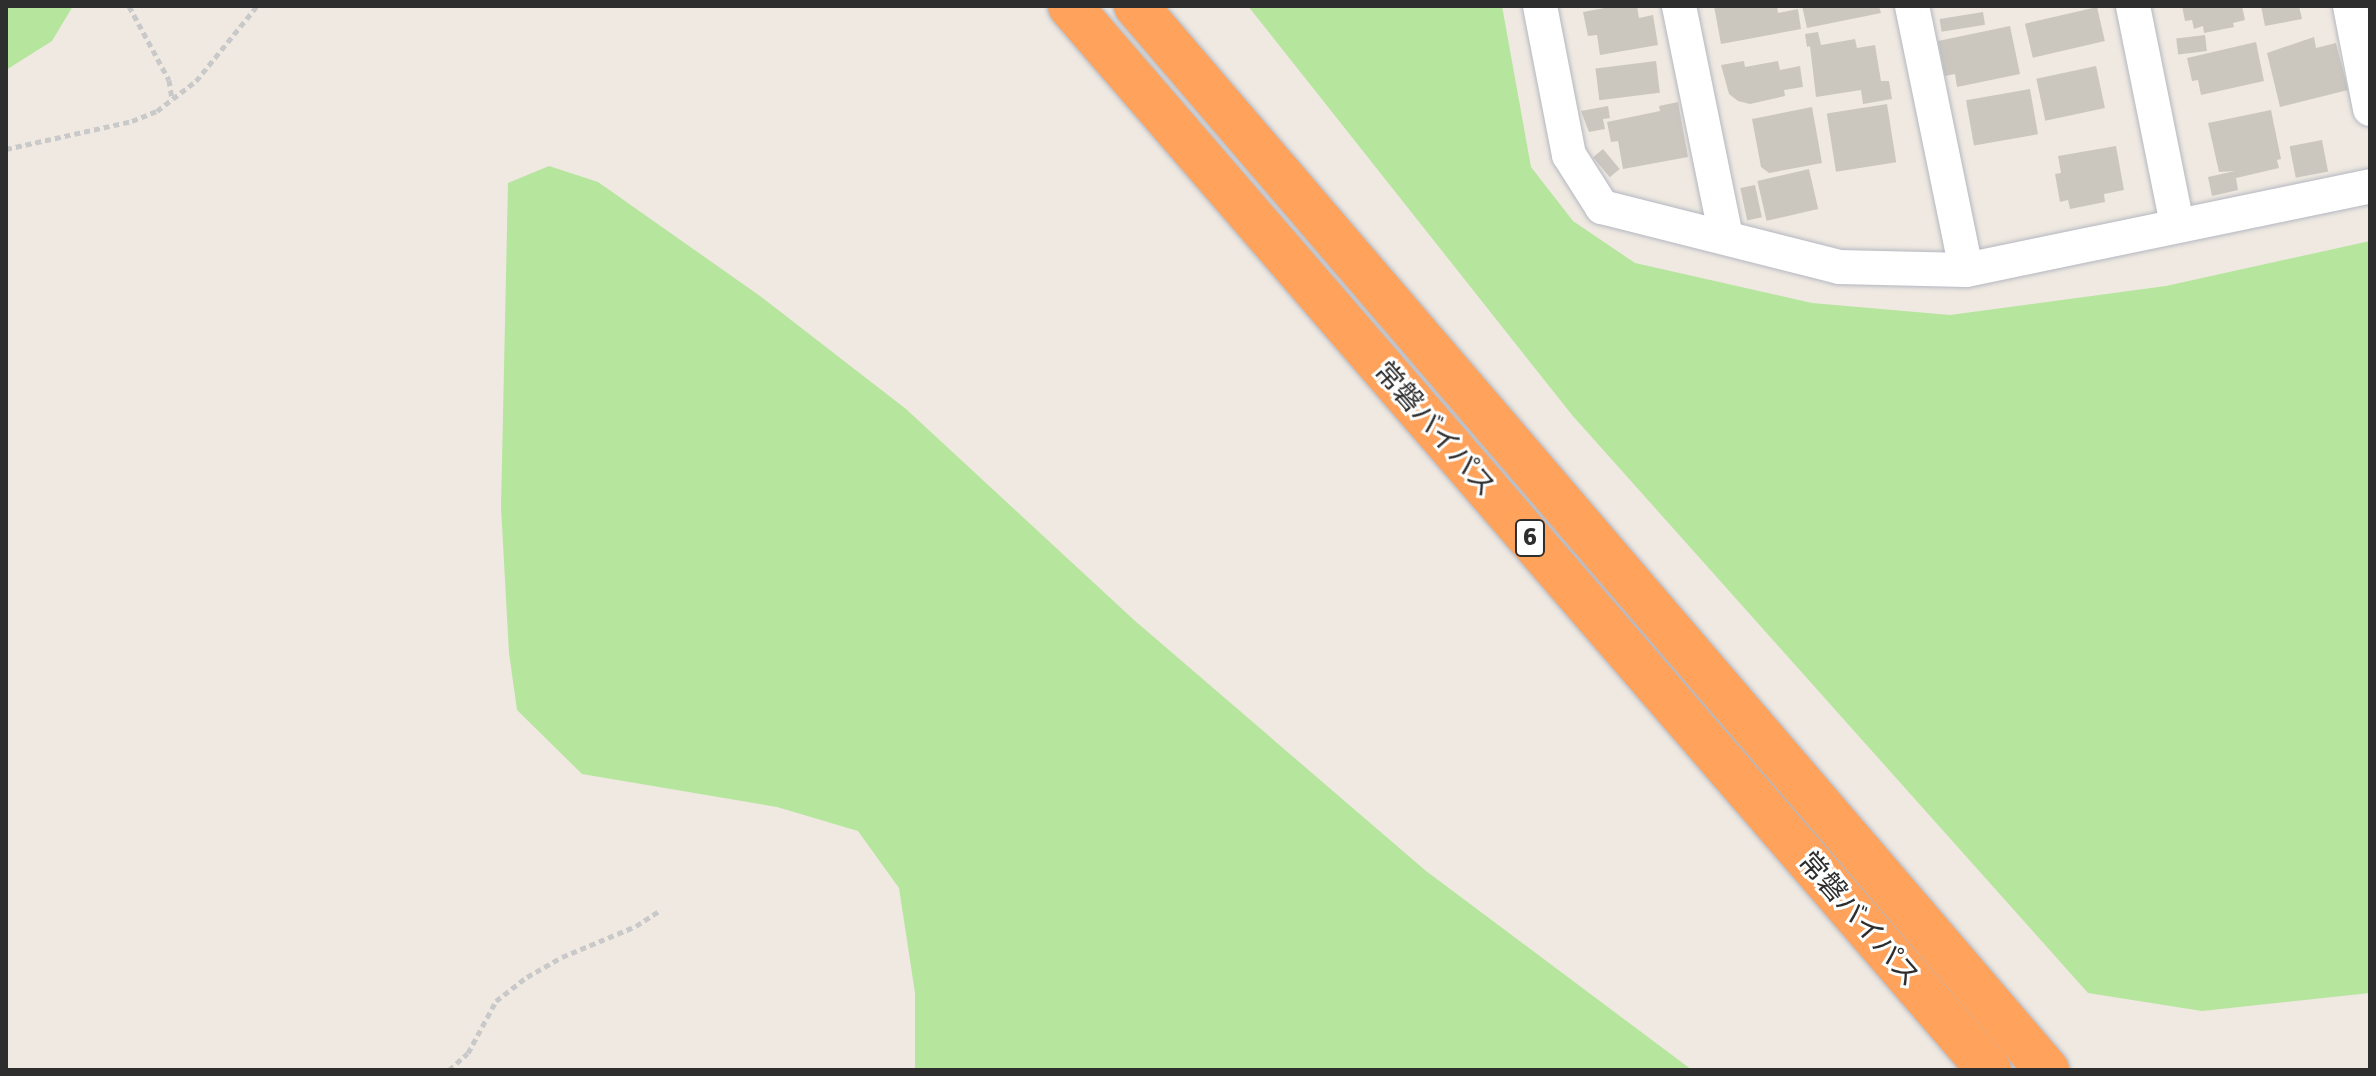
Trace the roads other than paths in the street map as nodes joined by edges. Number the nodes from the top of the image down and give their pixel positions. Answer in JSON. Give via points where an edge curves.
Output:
{"nodes":[{"id":1,"x":1070,"y":6,"type":"edge"},
{"id":2,"x":1136,"y":6,"type":"edge"},
{"id":3,"x":1540,"y":6,"type":"edge"},
{"id":4,"x":1679,"y":6,"type":"edge"},
{"id":5,"x":1912,"y":6,"type":"edge"},
{"id":6,"x":2133,"y":6,"type":"edge"},
{"id":7,"x":2350,"y":6,"type":"edge"},
{"id":8,"x":2370,"y":109,"type":"edge"},
{"id":9,"x":2370,"y":186,"type":"edge"},
{"id":10,"x":2177,"y":225,"type":"junction"},
{"id":11,"x":1726,"y":237,"type":"junction"},
{"id":12,"x":1966,"y":270,"type":"junction"},
{"id":13,"x":1989,"y":1070,"type":"edge"},
{"id":14,"x":2047,"y":1070,"type":"edge"}],
"edges":[{"from":1,"to":13,"type":"highway","name":"常磐バイパス","number":"6"},
{"from":2,"to":14,"type":"highway","name":"常磐バイパス","number":"6"},
{"from":3,"to":11,"type":"street","via":[[1569,155],[1602,207]]},
{"from":4,"to":11,"type":"street"},
{"from":5,"to":12,"type":"street"},
{"from":6,"to":10,"type":"street"},
{"from":7,"to":8,"type":"street"},
{"from":9,"to":10,"type":"street"},
{"from":10,"to":12,"type":"street"},
{"from":11,"to":12,"type":"street","via":[[1839,267]]}]}
